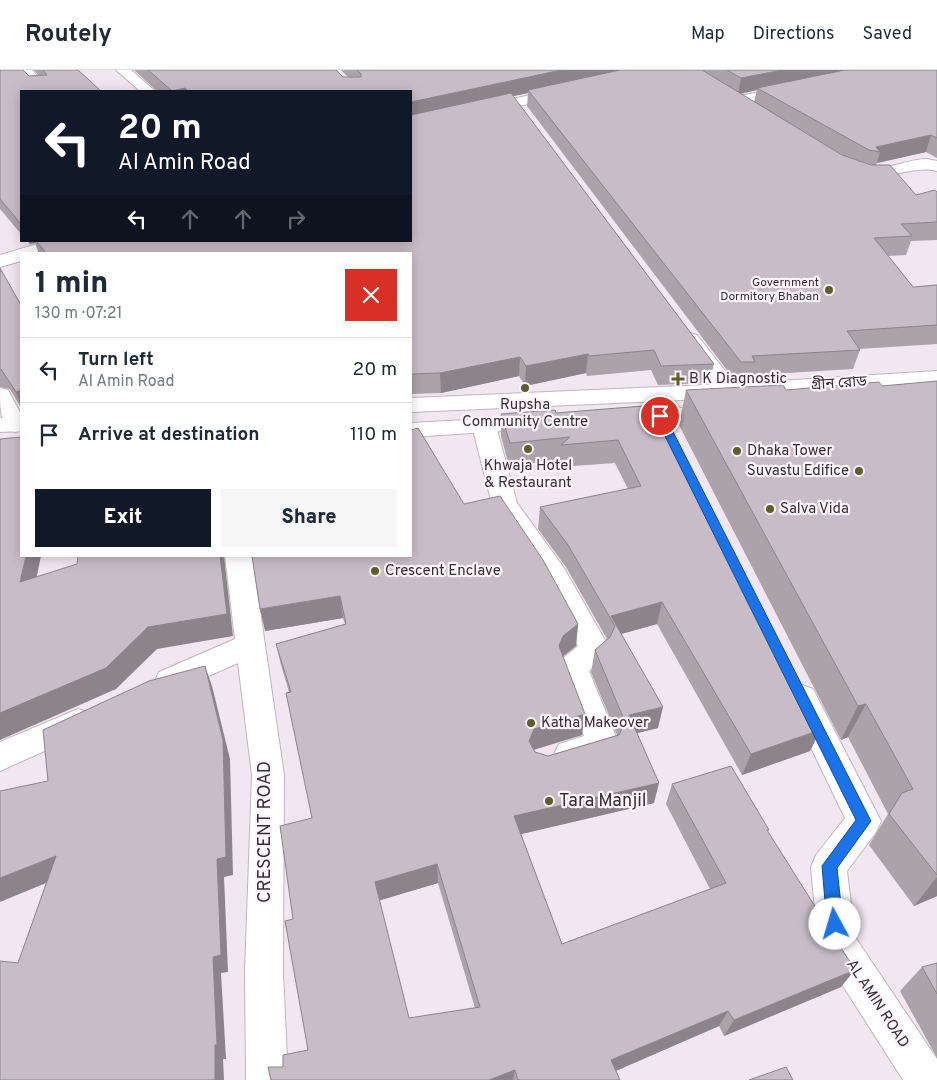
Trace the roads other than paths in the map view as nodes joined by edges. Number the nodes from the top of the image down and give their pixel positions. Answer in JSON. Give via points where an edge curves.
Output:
{"nodes":[{"id":1,"x":24,"y":70,"type":"edge"},
{"id":2,"x":123,"y":70,"type":"edge"},
{"id":3,"x":810,"y":86,"type":"edge"},
{"id":4,"x":583,"y":88,"type":"edge"},
{"id":5,"x":42,"y":90,"type":"edge"},
{"id":6,"x":147,"y":90,"type":"edge"},
{"id":7,"x":719,"y":90,"type":"edge"},
{"id":8,"x":736,"y":101,"type":"junction"},
{"id":9,"x":515,"y":103,"type":"junction"},
{"id":10,"x":752,"y":111,"type":"edge"},
{"id":11,"x":527,"y":119,"type":"edge"},
{"id":12,"x":412,"y":125,"type":"edge"},
{"id":13,"x":934,"y":160,"type":"edge"},
{"id":14,"x":844,"y":167,"type":"edge"},
{"id":15,"x":63,"y":242,"type":"edge"},
{"id":16,"x":11,"y":254,"type":"edge"},
{"id":17,"x":681,"y":327,"type":"edge"},
{"id":18,"x":937,"y":378,"type":"edge"},
{"id":19,"x":729,"y":391,"type":"junction"},
{"id":20,"x":0,"y":395,"type":"edge"},
{"id":21,"x":412,"y":405,"type":"edge"},
{"id":22,"x":769,"y":410,"type":"edge"},
{"id":23,"x":601,"y":419,"type":"edge"},
{"id":24,"x":562,"y":422,"type":"edge"},
{"id":25,"x":12,"y":425,"type":"edge"},
{"id":26,"x":484,"y":426,"type":"junction"},
{"id":27,"x":412,"y":430,"type":"edge"},
{"id":28,"x":238,"y":557,"type":"edge"},
{"id":29,"x":250,"y":645,"type":"junction"},
{"id":30,"x":789,"y":671,"type":"edge"},
{"id":31,"x":143,"y":693,"type":"edge"},
{"id":32,"x":107,"y":709,"type":"edge"},
{"id":33,"x":0,"y":757,"type":"edge"},
{"id":34,"x":545,"y":761,"type":"edge"},
{"id":35,"x":267,"y":1080,"type":"edge"},
{"id":36,"x":927,"y":1080,"type":"edge"}],
"edges":[{"from":1,"to":5,"type":"street"},
{"from":2,"to":6,"type":"street"},
{"from":3,"to":8,"type":"street"},
{"from":4,"to":9,"type":"street"},
{"from":7,"to":8,"type":"street"},
{"from":8,"to":10,"type":"street"},
{"from":9,"to":11,"type":"street"},
{"from":9,"to":12,"type":"street"},
{"from":13,"to":14,"type":"street","via":[[876,176]]},
{"from":15,"to":16,"type":"street"},
{"from":17,"to":19,"type":"street"},
{"from":18,"to":19,"type":"street","name":"গ্রীন রোড"},
{"from":19,"to":21,"type":"street","name":"গ্রীন রোড"},
{"from":20,"to":25,"type":"street"},
{"from":22,"to":23,"type":"street","via":[[667,429]]},
{"from":24,"to":26,"type":"street"},
{"from":26,"to":27,"type":"street"},
{"from":26,"to":34,"type":"street","via":[[505,504],[554,575],[595,649],[573,667],[602,744]]},
{"from":28,"to":29,"type":"street","name":"CRESCENT ROAD"},
{"from":29,"to":31,"type":"street"},
{"from":29,"to":35,"type":"street","name":"CRESCENT ROAD","via":[[268,775],[264,972]]},
{"from":30,"to":36,"type":"street","name":"AL AMIN ROAD","via":[[864,821],[829,866],[837,943]]},
{"from":32,"to":33,"type":"street"}]}
